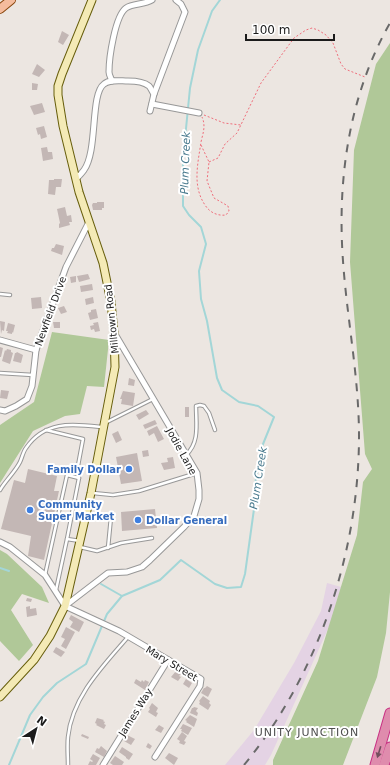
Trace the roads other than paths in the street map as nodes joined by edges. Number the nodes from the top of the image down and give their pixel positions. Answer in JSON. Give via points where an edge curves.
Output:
{"nodes":[{"id":1,"x":12,"y":0,"type":"edge"},
{"id":2,"x":92,"y":0,"type":"edge"},
{"id":3,"x":152,"y":0,"type":"edge"},
{"id":4,"x":176,"y":0,"type":"edge"},
{"id":5,"x":0,"y":9,"type":"edge"},
{"id":6,"x":112,"y":81,"type":"junction"},
{"id":7,"x":154,"y":94,"type":"junction"},
{"id":8,"x":152,"y":104,"type":"junction"},
{"id":9,"x":150,"y":112,"type":"dead end"},
{"id":10,"x":199,"y":114,"type":"road end"},
{"id":11,"x":76,"y":179,"type":"junction"},
{"id":12,"x":90,"y":222,"type":"junction"},
{"id":13,"x":0,"y":294,"type":"edge"},
{"id":14,"x":10,"y":295,"type":"dead end"},
{"id":15,"x":114,"y":333,"type":"junction"},
{"id":16,"x":0,"y":340,"type":"edge"},
{"id":17,"x":36,"y":350,"type":"junction"},
{"id":18,"x":0,"y":373,"type":"edge"},
{"id":19,"x":34,"y":375,"type":"junction"},
{"id":20,"x":153,"y":399,"type":"junction"},
{"id":21,"x":0,"y":410,"type":"edge"},
{"id":22,"x":104,"y":425,"type":"junction"},
{"id":23,"x":46,"y":430,"type":"junction"},
{"id":24,"x":215,"y":430,"type":"dead end"},
{"id":25,"x":186,"y":455,"type":"junction"},
{"id":26,"x":197,"y":473,"type":"junction"},
{"id":27,"x":79,"y":478,"type":"junction"},
{"id":28,"x":0,"y":490,"type":"edge"},
{"id":29,"x":90,"y":493,"type":"junction"},
{"id":30,"x":111,"y":517,"type":"dead end"},
{"id":31,"x":152,"y":538,"type":"dead end"},
{"id":32,"x":68,"y":539,"type":"junction"},
{"id":33,"x":0,"y":542,"type":"edge"},
{"id":34,"x":80,"y":544,"type":"junction"},
{"id":35,"x":108,"y":548,"type":"junction"},
{"id":36,"x":45,"y":575,"type":"junction"},
{"id":37,"x":55,"y":590,"type":"junction"},
{"id":38,"x":65,"y":606,"type":"junction"},
{"id":39,"x":128,"y":637,"type":"junction"},
{"id":40,"x":168,"y":660,"type":"junction"},
{"id":41,"x":0,"y":697,"type":"edge"},
{"id":42,"x":390,"y":713,"type":"edge"},
{"id":43,"x":390,"y":747,"type":"edge"},
{"id":44,"x":155,"y":757,"type":"dead end"},
{"id":45,"x":68,"y":765,"type":"edge"},
{"id":46,"x":103,"y":765,"type":"edge"},
{"id":47,"x":375,"y":765,"type":"edge"},
{"id":48,"x":384,"y":765,"type":"edge"}],
"edges":[{"from":1,"to":5,"type":"main road"},
{"from":2,"to":11,"type":"street","name":"Milltown Road","via":[[58,86],[63,126]]},
{"from":3,"to":6,"type":"street","via":[[124,9],[119,19],[113,37],[109,73]]},
{"from":4,"to":7,"type":"street","via":[[185,12]]},
{"from":6,"to":7,"type":"street","via":[[134,80],[149,86]]},
{"from":6,"to":11,"type":"street","via":[[104,84],[96,98],[90,156],[85,170]]},
{"from":7,"to":8,"type":"street"},
{"from":8,"to":9,"type":"street"},
{"from":8,"to":10,"type":"street"},
{"from":11,"to":12,"type":"street","name":"Milltown Road"},
{"from":12,"to":15,"type":"street","name":"Milltown Road","via":[[103,263]]},
{"from":12,"to":17,"type":"street","name":"Newfield Drive","via":[[66,267]]},
{"from":13,"to":14,"type":"lane"},
{"from":15,"to":20,"type":"street","name":"Jodie Lane"},
{"from":15,"to":22,"type":"street","name":"Milltown Road","via":[[115,367]]},
{"from":16,"to":17,"type":"street"},
{"from":17,"to":19,"type":"street","name":"Newfield Drive"},
{"from":18,"to":19,"type":"lane"},
{"from":19,"to":21,"type":"street","name":"Newfield Drive","via":[[27,398],[5,411]]},
{"from":20,"to":22,"type":"lane"},
{"from":20,"to":25,"type":"street","name":"Jodie Lane"},
{"from":22,"to":23,"type":"lane","via":[[60,425]]},
{"from":22,"to":29,"type":"street","name":"Milltown Road"},
{"from":23,"to":27,"type":"lane","via":[[83,439],[77,471]]},
{"from":23,"to":28,"type":"lane","via":[[34,438],[26,448],[20,463]]},
{"from":24,"to":25,"type":"lane","via":[[204,406],[196,406],[197,436]]},
{"from":25,"to":26,"type":"street","name":"Jodie Lane"},
{"from":26,"to":29,"type":"lane","via":[[138,491],[113,495]]},
{"from":26,"to":38,"type":"street","name":"Jodie Lane","via":[[199,498],[194,516],[184,527],[142,567],[127,572],[108,573]]},
{"from":27,"to":32,"type":"lane"},
{"from":27,"to":36,"type":"lane","via":[[67,475]]},
{"from":29,"to":34,"type":"street","name":"Milltown Road"},
{"from":30,"to":35,"type":"lane"},
{"from":31,"to":35,"type":"lane"},
{"from":32,"to":34,"type":"lane"},
{"from":32,"to":37,"type":"lane"},
{"from":33,"to":36,"type":"street"},
{"from":34,"to":35,"type":"lane","via":[[97,551]]},
{"from":34,"to":38,"type":"street","name":"Milltown Road"},
{"from":36,"to":37,"type":"street"},
{"from":37,"to":38,"type":"street"},
{"from":38,"to":39,"type":"street","name":"Mary Street"},
{"from":38,"to":41,"type":"street","name":"Milltown Road","via":[[34,660]]},
{"from":39,"to":40,"type":"street","name":"Mary Street"},
{"from":39,"to":45,"type":"lane","via":[[82,694],[72,715],[68,737]]},
{"from":40,"to":44,"type":"street","name":"Mary Street","via":[[201,679],[200,686]]},
{"from":40,"to":46,"type":"street","name":"James Way"},
{"from":42,"to":47,"type":"highway","one_way":true},
{"from":43,"to":48,"type":"highway"}]}
